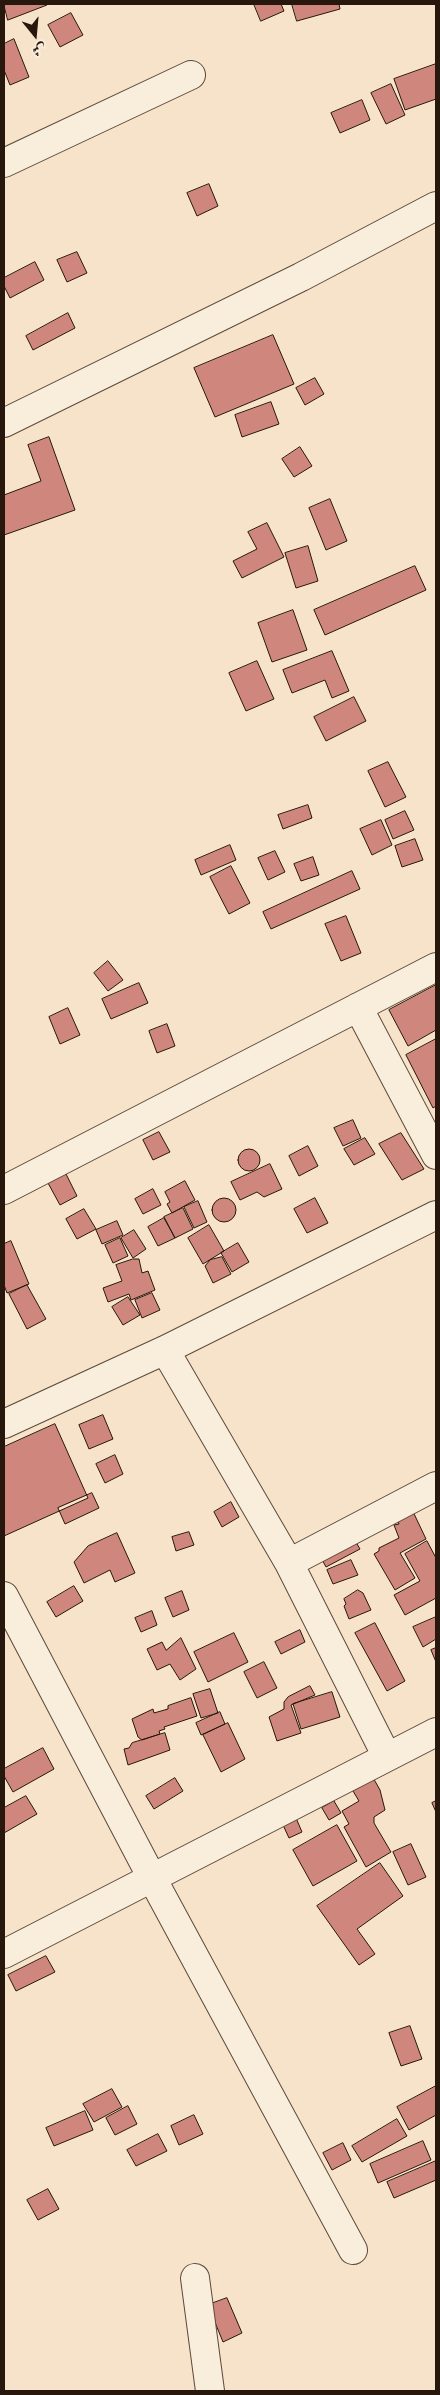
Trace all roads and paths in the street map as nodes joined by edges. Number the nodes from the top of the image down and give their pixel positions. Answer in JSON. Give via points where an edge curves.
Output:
{"nodes":[{"id":1,"x":191,"y":75,"type":"dead end"},
{"id":2,"x":4,"y":163,"type":"edge"},
{"id":3,"x":436,"y":206,"type":"edge"},
{"id":4,"x":4,"y":423,"type":"edge"},
{"id":5,"x":436,"y":967,"type":"edge"},
{"id":6,"x":358,"y":1007,"type":"junction"},
{"id":7,"x":436,"y":1156,"type":"edge"},
{"id":8,"x":4,"y":1190,"type":"edge"},
{"id":9,"x":436,"y":1215,"type":"edge"},
{"id":10,"x":165,"y":1350,"type":"junction"},
{"id":11,"x":4,"y":1424,"type":"edge"},
{"id":12,"x":436,"y":1486,"type":"edge"},
{"id":13,"x":290,"y":1563,"type":"junction"},
{"id":14,"x":4,"y":1596,"type":"edge"},
{"id":15,"x":436,"y":1732,"type":"edge"},
{"id":16,"x":387,"y":1757,"type":"junction"},
{"id":17,"x":152,"y":1878,"type":"junction"},
{"id":18,"x":4,"y":1954,"type":"edge"},
{"id":19,"x":353,"y":2250,"type":"dead end"},
{"id":20,"x":195,"y":2278,"type":"dead end"},
{"id":21,"x":210,"y":2391,"type":"edge"}],
"edges":[{"from":1,"to":2,"type":"street"},
{"from":3,"to":4,"type":"street","via":[[301,277]]},
{"from":5,"to":6,"type":"street"},
{"from":6,"to":7,"type":"street"},
{"from":6,"to":8,"type":"street"},
{"from":9,"to":10,"type":"street"},
{"from":10,"to":11,"type":"street"},
{"from":10,"to":13,"type":"street"},
{"from":12,"to":13,"type":"street"},
{"from":13,"to":16,"type":"street"},
{"from":14,"to":17,"type":"street"},
{"from":15,"to":16,"type":"street"},
{"from":16,"to":17,"type":"street"},
{"from":17,"to":18,"type":"street"},
{"from":17,"to":19,"type":"street"},
{"from":20,"to":21,"type":"street"}]}
